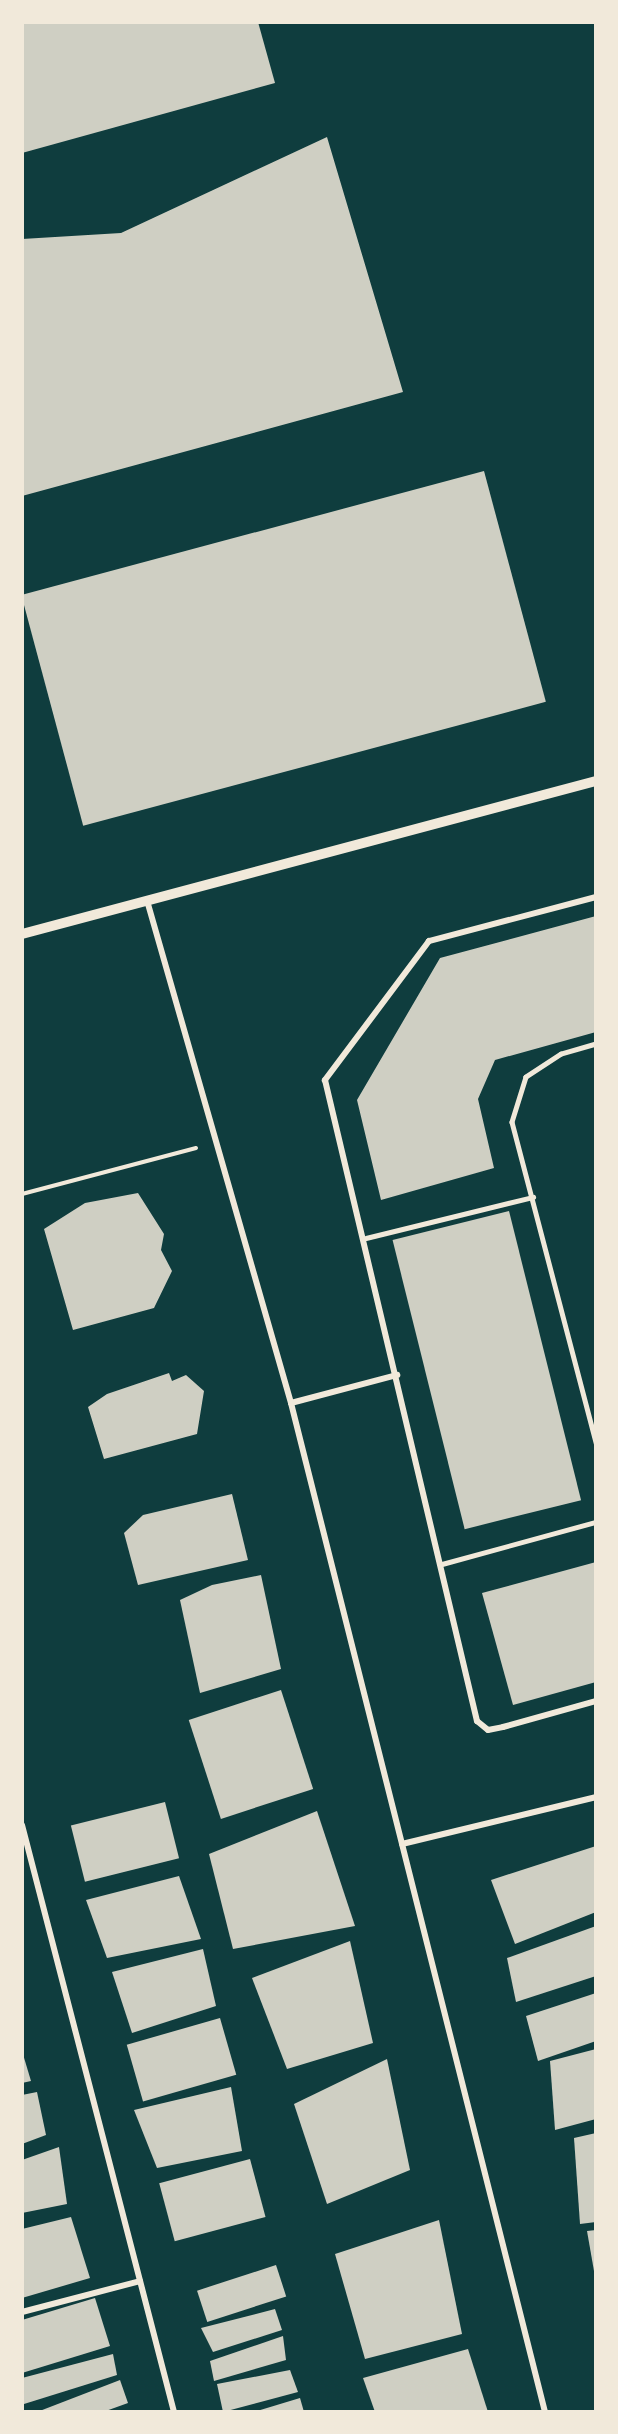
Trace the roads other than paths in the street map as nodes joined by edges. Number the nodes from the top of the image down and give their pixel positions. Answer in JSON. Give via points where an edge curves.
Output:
{"nodes":[{"id":1,"x":596,"y":781,"type":"edge"},
{"id":2,"x":596,"y":897,"type":"edge"},
{"id":3,"x":148,"y":904,"type":"junction"},
{"id":4,"x":22,"y":934,"type":"edge"},
{"id":5,"x":596,"y":1044,"type":"edge"},
{"id":6,"x":533,"y":1197,"type":"junction"},
{"id":7,"x":366,"y":1238,"type":"junction"},
{"id":8,"x":397,"y":1376,"type":"junction"},
{"id":9,"x":291,"y":1403,"type":"junction"},
{"id":10,"x":596,"y":1443,"type":"edge"},
{"id":11,"x":596,"y":1522,"type":"edge"},
{"id":12,"x":442,"y":1564,"type":"junction"},
{"id":13,"x":596,"y":1701,"type":"edge"},
{"id":14,"x":596,"y":1797,"type":"edge"},
{"id":15,"x":22,"y":1825,"type":"edge"},
{"id":16,"x":402,"y":1844,"type":"junction"},
{"id":17,"x":140,"y":2281,"type":"junction"},
{"id":18,"x":22,"y":2312,"type":"edge"},
{"id":19,"x":174,"y":2412,"type":"edge"},
{"id":20,"x":545,"y":2412,"type":"edge"}],
"edges":[{"from":1,"to":3,"type":"street"},
{"from":2,"to":7,"type":"street","via":[[429,941],[325,1080]]},
{"from":3,"to":4,"type":"street"},
{"from":3,"to":9,"type":"street"},
{"from":5,"to":6,"type":"lane","via":[[561,1054],[526,1077],[512,1122]]},
{"from":6,"to":7,"type":"lane"},
{"from":6,"to":10,"type":"lane"},
{"from":7,"to":8,"type":"street"},
{"from":8,"to":9,"type":"street"},
{"from":8,"to":12,"type":"street"},
{"from":9,"to":16,"type":"street"},
{"from":11,"to":12,"type":"lane"},
{"from":12,"to":13,"type":"street","via":[[477,1721],[488,1730]]},
{"from":14,"to":16,"type":"street"},
{"from":15,"to":17,"type":"street"},
{"from":16,"to":20,"type":"street"},
{"from":17,"to":18,"type":"street"},
{"from":17,"to":19,"type":"street"}]}
